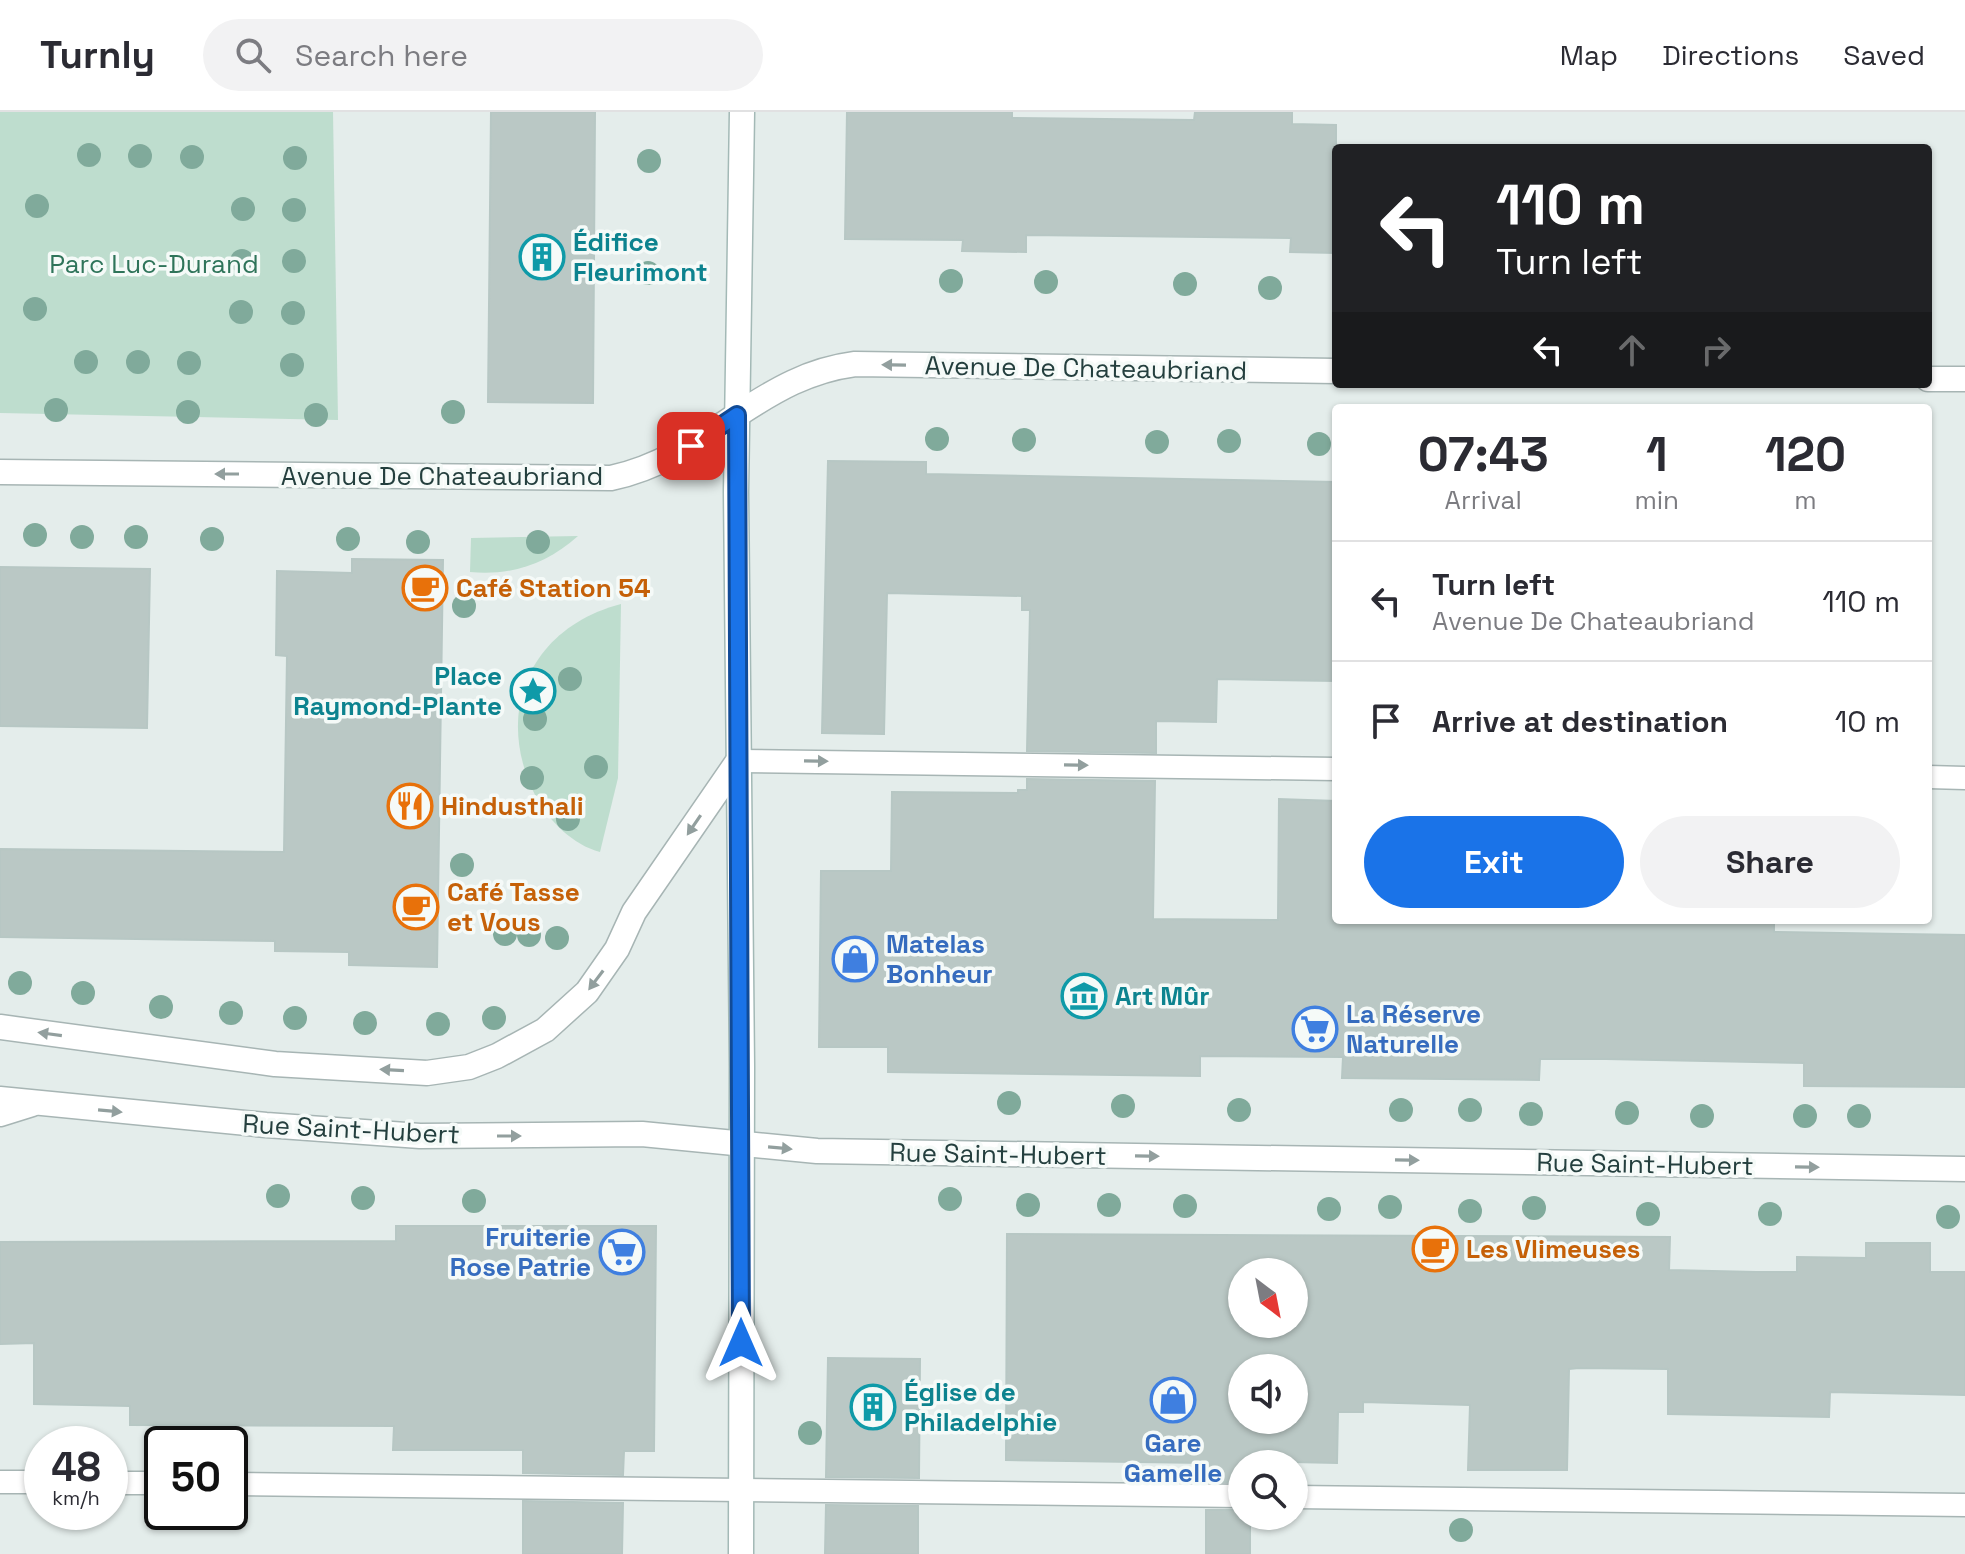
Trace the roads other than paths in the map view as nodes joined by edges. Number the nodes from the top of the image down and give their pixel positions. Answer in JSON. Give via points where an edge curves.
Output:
{"nodes":[{"id":1,"x":742,"y":112,"type":"edge"},
{"id":2,"x":1332,"y":371,"type":"edge"},
{"id":3,"x":1932,"y":379,"type":"edge"},
{"id":4,"x":1965,"y":379,"type":"edge"},
{"id":5,"x":737,"y":415,"type":"junction"},
{"id":6,"x":0,"y":472,"type":"edge"},
{"id":7,"x":738,"y":761,"type":"junction"},
{"id":8,"x":1332,"y":769,"type":"edge"},
{"id":9,"x":1932,"y":777,"type":"edge"},
{"id":10,"x":1965,"y":778,"type":"edge"},
{"id":11,"x":0,"y":1027,"type":"edge"},
{"id":12,"x":0,"y":1099,"type":"edge"},
{"id":13,"x":32,"y":1104,"type":"junction"},
{"id":14,"x":0,"y":1114,"type":"edge"},
{"id":15,"x":742,"y":1145,"type":"junction"},
{"id":16,"x":1965,"y":1169,"type":"edge"},
{"id":17,"x":0,"y":1482,"type":"edge"},
{"id":18,"x":24,"y":1482,"type":"edge"},
{"id":19,"x":248,"y":1484,"type":"edge"},
{"id":20,"x":741,"y":1489,"type":"junction"},
{"id":21,"x":1228,"y":1496,"type":"edge"},
{"id":22,"x":1308,"y":1497,"type":"edge"},
{"id":23,"x":1965,"y":1505,"type":"edge"},
{"id":24,"x":741,"y":1554,"type":"edge"}],
"edges":[{"from":1,"to":5,"type":"street"},
{"from":2,"to":5,"type":"street","name":"Avenue De Chateaubriand","one_way":true,"via":[[855,364],[799,378]]},
{"from":3,"to":4,"type":"street"},
{"from":5,"to":6,"type":"street","name":"Avenue De Chateaubriand","one_way":true,"via":[[669,458],[611,478]]},
{"from":5,"to":7,"type":"street"},
{"from":7,"to":8,"type":"lane","one_way":true},
{"from":7,"to":11,"type":"street","one_way":true,"via":[[634,912],[617,949],[587,992],[545,1030],[469,1067],[427,1073],[275,1064]]},
{"from":7,"to":15,"type":"street"},
{"from":9,"to":10,"type":"lane"},
{"from":12,"to":13,"type":"street","name":"Rue Saint-Hubert"},
{"from":13,"to":14,"type":"street","name":"Rue Saint-Hubert"},
{"from":13,"to":15,"type":"street","name":"Rue Saint-Hubert","one_way":true,"via":[[420,1136],[642,1134]]},
{"from":15,"to":16,"type":"street","name":"Rue Saint-Hubert","one_way":true,"via":[[833,1151]]},
{"from":15,"to":20,"type":"street"},
{"from":17,"to":18,"type":"lane"},
{"from":19,"to":20,"type":"lane"},
{"from":20,"to":21,"type":"lane"},
{"from":20,"to":24,"type":"street"},
{"from":22,"to":23,"type":"lane"}]}
